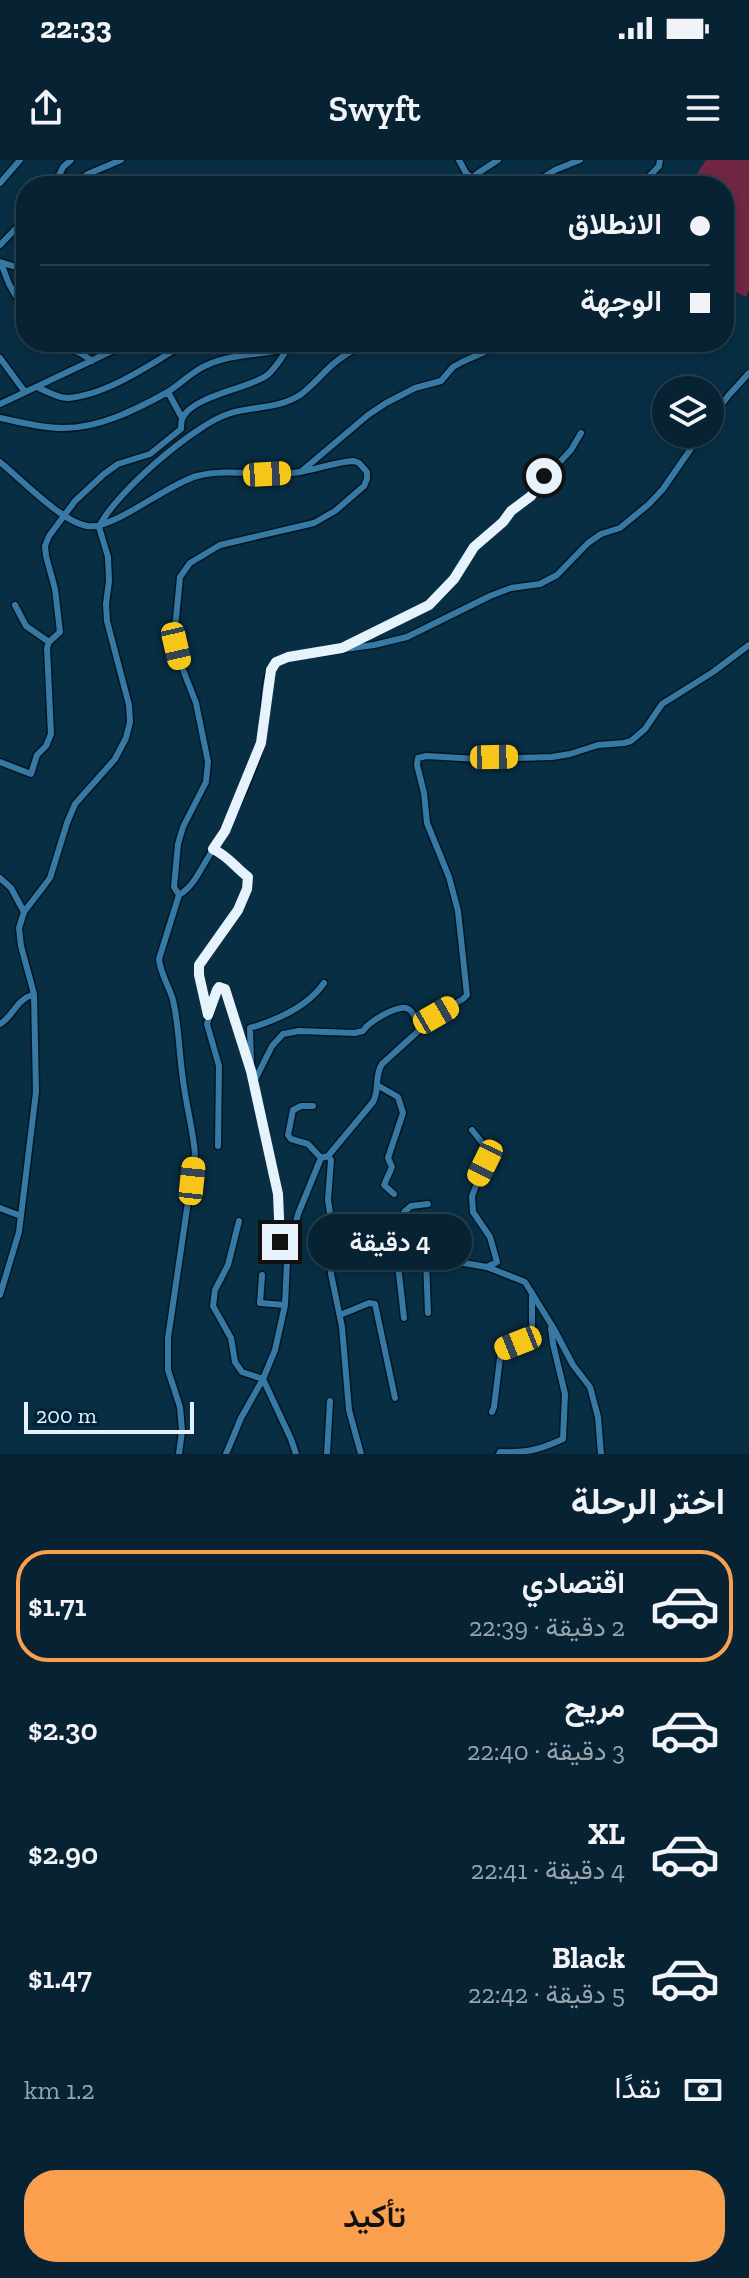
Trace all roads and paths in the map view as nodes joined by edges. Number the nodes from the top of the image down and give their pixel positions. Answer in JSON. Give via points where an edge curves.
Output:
{"nodes":[{"id":1,"x":20,"y":160,"type":"edge"},
{"id":2,"x":71,"y":160,"type":"edge"},
{"id":3,"x":121,"y":160,"type":"edge"},
{"id":4,"x":498,"y":160,"type":"edge"},
{"id":5,"x":580,"y":160,"type":"edge"},
{"id":6,"x":59,"y":176,"type":"edge"},
{"id":7,"x":85,"y":176,"type":"edge"},
{"id":8,"x":475,"y":176,"type":"edge"},
{"id":9,"x":546,"y":176,"type":"edge"},
{"id":10,"x":0,"y":183,"type":"edge"},
{"id":11,"x":16,"y":228,"type":"edge"},
{"id":12,"x":0,"y":245,"type":"edge"},
{"id":13,"x":0,"y":262,"type":"edge"},
{"id":14,"x":16,"y":296,"type":"edge"},
{"id":15,"x":78,"y":352,"type":"edge"},
{"id":16,"x":110,"y":352,"type":"edge"},
{"id":17,"x":171,"y":352,"type":"edge"},
{"id":18,"x":272,"y":352,"type":"edge"},
{"id":19,"x":284,"y":352,"type":"edge"},
{"id":20,"x":351,"y":352,"type":"edge"},
{"id":21,"x":484,"y":352,"type":"edge"},
{"id":22,"x":0,"y":358,"type":"edge"},
{"id":23,"x":92,"y":361,"type":"junction"},
{"id":24,"x":749,"y":373,"type":"edge"},
{"id":25,"x":37,"y":387,"type":"junction"},
{"id":26,"x":25,"y":392,"type":"junction"},
{"id":27,"x":168,"y":392,"type":"junction"},
{"id":28,"x":724,"y":402,"type":"edge"},
{"id":29,"x":1,"y":403,"type":"edge"},
{"id":30,"x":0,"y":418,"type":"edge"},
{"id":31,"x":182,"y":418,"type":"junction"},
{"id":32,"x":581,"y":433,"type":"dead end"},
{"id":33,"x":691,"y":448,"type":"edge"},
{"id":34,"x":0,"y":462,"type":"edge"},
{"id":35,"x":300,"y":472,"type":"junction"},
{"id":36,"x":64,"y":516,"type":"junction"},
{"id":37,"x":99,"y":527,"type":"junction"},
{"id":38,"x":15,"y":605,"type":"dead end"},
{"id":39,"x":49,"y":642,"type":"junction"},
{"id":40,"x":749,"y":645,"type":"edge"},
{"id":41,"x":342,"y":648,"type":"junction"},
{"id":42,"x":0,"y":762,"type":"edge"},
{"id":43,"x":213,"y":849,"type":"junction"},
{"id":44,"x":0,"y":878,"type":"edge"},
{"id":45,"x":179,"y":895,"type":"junction"},
{"id":46,"x":24,"y":912,"type":"junction"},
{"id":47,"x":324,"y":983,"type":"dead end"},
{"id":48,"x":34,"y":994,"type":"junction"},
{"id":49,"x":208,"y":1015,"type":"junction"},
{"id":50,"x":0,"y":1024,"type":"edge"},
{"id":51,"x":419,"y":1030,"type":"junction"},
{"id":52,"x":251,"y":1071,"type":"junction"},
{"id":53,"x":253,"y":1084,"type":"junction"},
{"id":54,"x":377,"y":1085,"type":"junction"},
{"id":55,"x":313,"y":1106,"type":"dead end"},
{"id":56,"x":472,"y":1130,"type":"dead end"},
{"id":57,"x":218,"y":1146,"type":"dead end"},
{"id":58,"x":324,"y":1157,"type":"junction"},
{"id":59,"x":394,"y":1194,"type":"dead end"},
{"id":60,"x":428,"y":1204,"type":"dead end"},
{"id":61,"x":0,"y":1208,"type":"edge"},
{"id":62,"x":21,"y":1216,"type":"junction"},
{"id":63,"x":331,"y":1220,"type":"junction"},
{"id":64,"x":239,"y":1221,"type":"dead end"},
{"id":65,"x":397,"y":1256,"type":"junction"},
{"id":66,"x":407,"y":1257,"type":"junction"},
{"id":67,"x":426,"y":1259,"type":"junction"},
{"id":68,"x":287,"y":1262,"type":"junction"},
{"id":69,"x":487,"y":1267,"type":"junction"},
{"id":70,"x":262,"y":1275,"type":"dead end"},
{"id":71,"x":532,"y":1289,"type":"junction"},
{"id":72,"x":0,"y":1295,"type":"edge"},
{"id":73,"x":285,"y":1305,"type":"junction"},
{"id":74,"x":428,"y":1313,"type":"dead end"},
{"id":75,"x":340,"y":1315,"type":"junction"},
{"id":76,"x":404,"y":1318,"type":"dead end"},
{"id":77,"x":551,"y":1324,"type":"junction"},
{"id":78,"x":263,"y":1379,"type":"junction"},
{"id":79,"x":395,"y":1398,"type":"dead end"},
{"id":80,"x":330,"y":1401,"type":"dead end"},
{"id":81,"x":492,"y":1412,"type":"dead end"},
{"id":82,"x":179,"y":1454,"type":"edge"},
{"id":83,"x":226,"y":1454,"type":"edge"},
{"id":84,"x":296,"y":1454,"type":"edge"},
{"id":85,"x":327,"y":1454,"type":"edge"},
{"id":86,"x":361,"y":1454,"type":"edge"},
{"id":87,"x":499,"y":1454,"type":"edge"},
{"id":88,"x":601,"y":1454,"type":"edge"}],
"edges":[{"from":1,"to":10,"type":"street"},
{"from":2,"to":6,"type":"street"},
{"from":3,"to":7,"type":"street"},
{"from":4,"to":8,"type":"street"},
{"from":5,"to":9,"type":"street"},
{"from":11,"to":12,"type":"street"},
{"from":13,"to":14,"type":"street"},
{"from":15,"to":23,"type":"street"},
{"from":16,"to":23,"type":"street"},
{"from":17,"to":25,"type":"street","via":[[93,392],[65,398]]},
{"from":18,"to":27,"type":"street","via":[[221,359]]},
{"from":19,"to":31,"type":"street","via":[[266,376],[199,403]]},
{"from":20,"to":37,"type":"street","via":[[300,395],[224,415],[201,428],[118,499]]},
{"from":21,"to":35,"type":"street","via":[[453,367],[441,381],[386,403]]},
{"from":22,"to":26,"type":"street"},
{"from":23,"to":25,"type":"street"},
{"from":24,"to":28,"type":"street"},
{"from":25,"to":26,"type":"street"},
{"from":26,"to":29,"type":"street"},
{"from":27,"to":30,"type":"street","via":[[96,424],[62,428]]},
{"from":27,"to":31,"type":"street"},
{"from":31,"to":36,"type":"street","via":[[181,429],[150,454],[104,474]]},
{"from":32,"to":41,"type":"street","via":[[531,496],[474,547],[429,605]]},
{"from":33,"to":41,"type":"street","via":[[649,504],[620,528],[588,543],[557,575],[490,596],[407,637]]},
{"from":34,"to":36,"type":"street"},
{"from":35,"to":37,"type":"street","via":[[197,476]]},
{"from":35,"to":45,"type":"street","via":[[354,461],[367,472],[367,479],[335,511],[314,523],[220,545],[190,563],[180,577],[176,646],[196,703],[208,762],[206,782],[178,844],[174,887]]},
{"from":36,"to":37,"type":"street"},
{"from":36,"to":39,"type":"street","via":[[45,546],[60,630]]},
{"from":37,"to":46,"type":"street","via":[[108,557],[107,621],[130,711],[129,728],[115,759],[75,804],[50,878]]},
{"from":38,"to":39,"type":"street","via":[[26,626]]},
{"from":39,"to":42,"type":"street","via":[[50,738],[31,774]]},
{"from":40,"to":51,"type":"street","via":[[662,704],[631,741],[552,757],[418,758],[427,823],[458,911],[467,995]]},
{"from":41,"to":43,"type":"street","via":[[276,662],[261,743]]},
{"from":43,"to":45,"type":"street"},
{"from":43,"to":49,"type":"street","via":[[248,877],[238,910],[199,965]]},
{"from":44,"to":46,"type":"street"},
{"from":45,"to":82,"type":"street","via":[[159,959],[179,1032],[195,1154],[168,1338],[168,1370],[180,1407]]},
{"from":46,"to":48,"type":"street","via":[[19,940]]},
{"from":47,"to":52,"type":"street","via":[[310,1000],[250,1028]]},
{"from":48,"to":50,"type":"street","via":[[20,1001]]},
{"from":48,"to":62,"type":"street","via":[[36,1092]]},
{"from":49,"to":52,"type":"street","via":[[223,987]]},
{"from":49,"to":57,"type":"street","via":[[219,1066]]},
{"from":51,"to":53,"type":"street","via":[[414,1013],[400,1007],[355,1033],[291,1031],[277,1039]]},
{"from":51,"to":54,"type":"street","via":[[382,1064]]},
{"from":52,"to":53,"type":"street"},
{"from":53,"to":68,"type":"street"},
{"from":54,"to":58,"type":"street","via":[[373,1102]]},
{"from":54,"to":59,"type":"street","via":[[398,1097],[403,1113],[384,1185]]},
{"from":55,"to":58,"type":"street","via":[[293,1110],[289,1137]]},
{"from":56,"to":69,"type":"street","via":[[484,1145],[485,1163],[472,1196],[473,1212],[490,1237],[497,1262]]},
{"from":58,"to":63,"type":"street","via":[[331,1160]]},
{"from":58,"to":68,"type":"street","via":[[298,1214]]},
{"from":60,"to":66,"type":"street","via":[[404,1212]]},
{"from":61,"to":62,"type":"street"},
{"from":62,"to":72,"type":"street"},
{"from":63,"to":65,"type":"street","via":[[365,1245]]},
{"from":63,"to":75,"type":"street","via":[[331,1274]]},
{"from":64,"to":78,"type":"street","via":[[213,1306],[231,1338],[235,1362],[242,1372]]},
{"from":65,"to":66,"type":"street"},
{"from":65,"to":76,"type":"street"},
{"from":66,"to":67,"type":"street"},
{"from":67,"to":69,"type":"street"},
{"from":67,"to":74,"type":"street"},
{"from":68,"to":73,"type":"street"},
{"from":69,"to":71,"type":"street"},
{"from":70,"to":73,"type":"street","via":[[260,1303]]},
{"from":71,"to":77,"type":"street"},
{"from":71,"to":81,"type":"street","via":[[532,1333],[501,1350]]},
{"from":73,"to":78,"type":"street"},
{"from":75,"to":79,"type":"street","via":[[375,1304]]},
{"from":75,"to":86,"type":"street","via":[[349,1410]]},
{"from":77,"to":87,"type":"street","via":[[565,1394],[563,1439],[538,1451]]},
{"from":77,"to":88,"type":"street","via":[[590,1387]]},
{"from":78,"to":83,"type":"street"},
{"from":78,"to":84,"type":"street"},
{"from":80,"to":85,"type":"street"}]}
